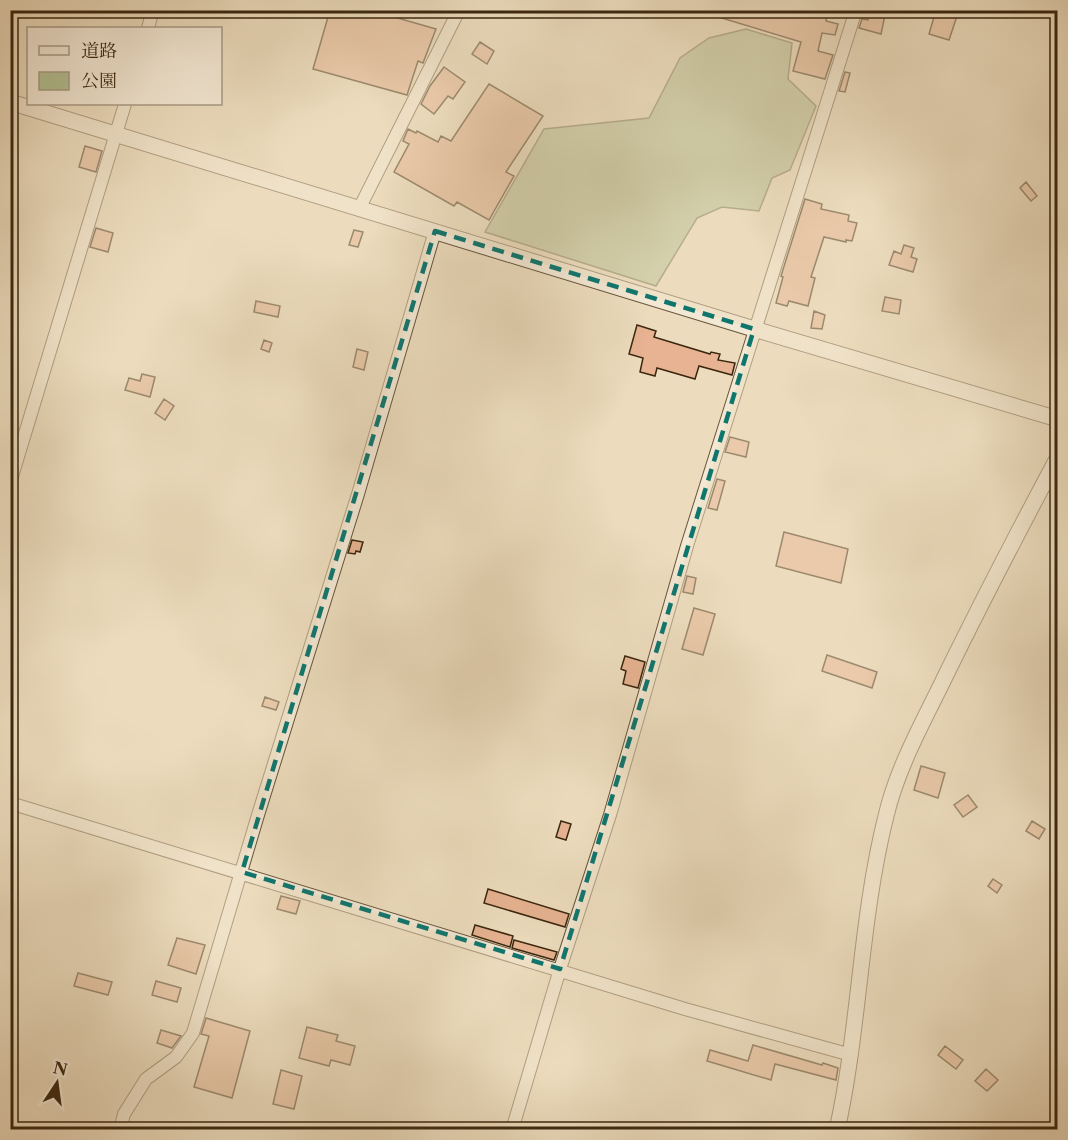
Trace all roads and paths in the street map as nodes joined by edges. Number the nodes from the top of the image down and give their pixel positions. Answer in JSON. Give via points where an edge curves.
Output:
{"nodes":[{"id":1,"x":153,"y":10,"type":"edge"},
{"id":2,"x":459,"y":10,"type":"edge"},
{"id":3,"x":856,"y":10,"type":"edge"},
{"id":4,"x":148,"y":27,"type":"edge"},
{"id":5,"x":10,"y":102,"type":"edge"},
{"id":6,"x":125,"y":105,"type":"edge"},
{"id":7,"x":116,"y":133,"type":"junction"},
{"id":8,"x":360,"y":207,"type":"junction"},
{"id":9,"x":435,"y":231,"type":"junction"},
{"id":10,"x":754,"y":329,"type":"junction"},
{"id":11,"x":1058,"y":419,"type":"edge"},
{"id":12,"x":1058,"y":457,"type":"edge"},
{"id":13,"x":10,"y":483,"type":"edge"},
{"id":14,"x":10,"y":803,"type":"edge"},
{"id":15,"x":242,"y":872,"type":"junction"},
{"id":16,"x":560,"y":969,"type":"junction"},
{"id":17,"x":850,"y":1054,"type":"junction"},
{"id":18,"x":120,"y":1130,"type":"edge"},
{"id":19,"x":512,"y":1130,"type":"edge"},
{"id":20,"x":837,"y":1130,"type":"edge"}],
"edges":[{"from":1,"to":4,"type":"street"},
{"from":2,"to":8,"type":"street"},
{"from":3,"to":10,"type":"street"},
{"from":5,"to":7,"type":"street"},
{"from":6,"to":7,"type":"street"},
{"from":7,"to":8,"type":"street"},
{"from":7,"to":13,"type":"street"},
{"from":8,"to":9,"type":"street"},
{"from":9,"to":10,"type":"street"},
{"from":9,"to":15,"type":"street"},
{"from":10,"to":11,"type":"street"},
{"from":10,"to":16,"type":"street","via":[[610,815]]},
{"from":12,"to":17,"type":"street","via":[[989,586],[900,771],[878,851]]},
{"from":14,"to":15,"type":"street"},
{"from":15,"to":16,"type":"street"},
{"from":15,"to":18,"type":"street","via":[[193,1034],[176,1057],[146,1079],[123,1114]]},
{"from":16,"to":17,"type":"street","via":[[685,1009]]},
{"from":16,"to":19,"type":"street"},
{"from":17,"to":20,"type":"street"}]}
